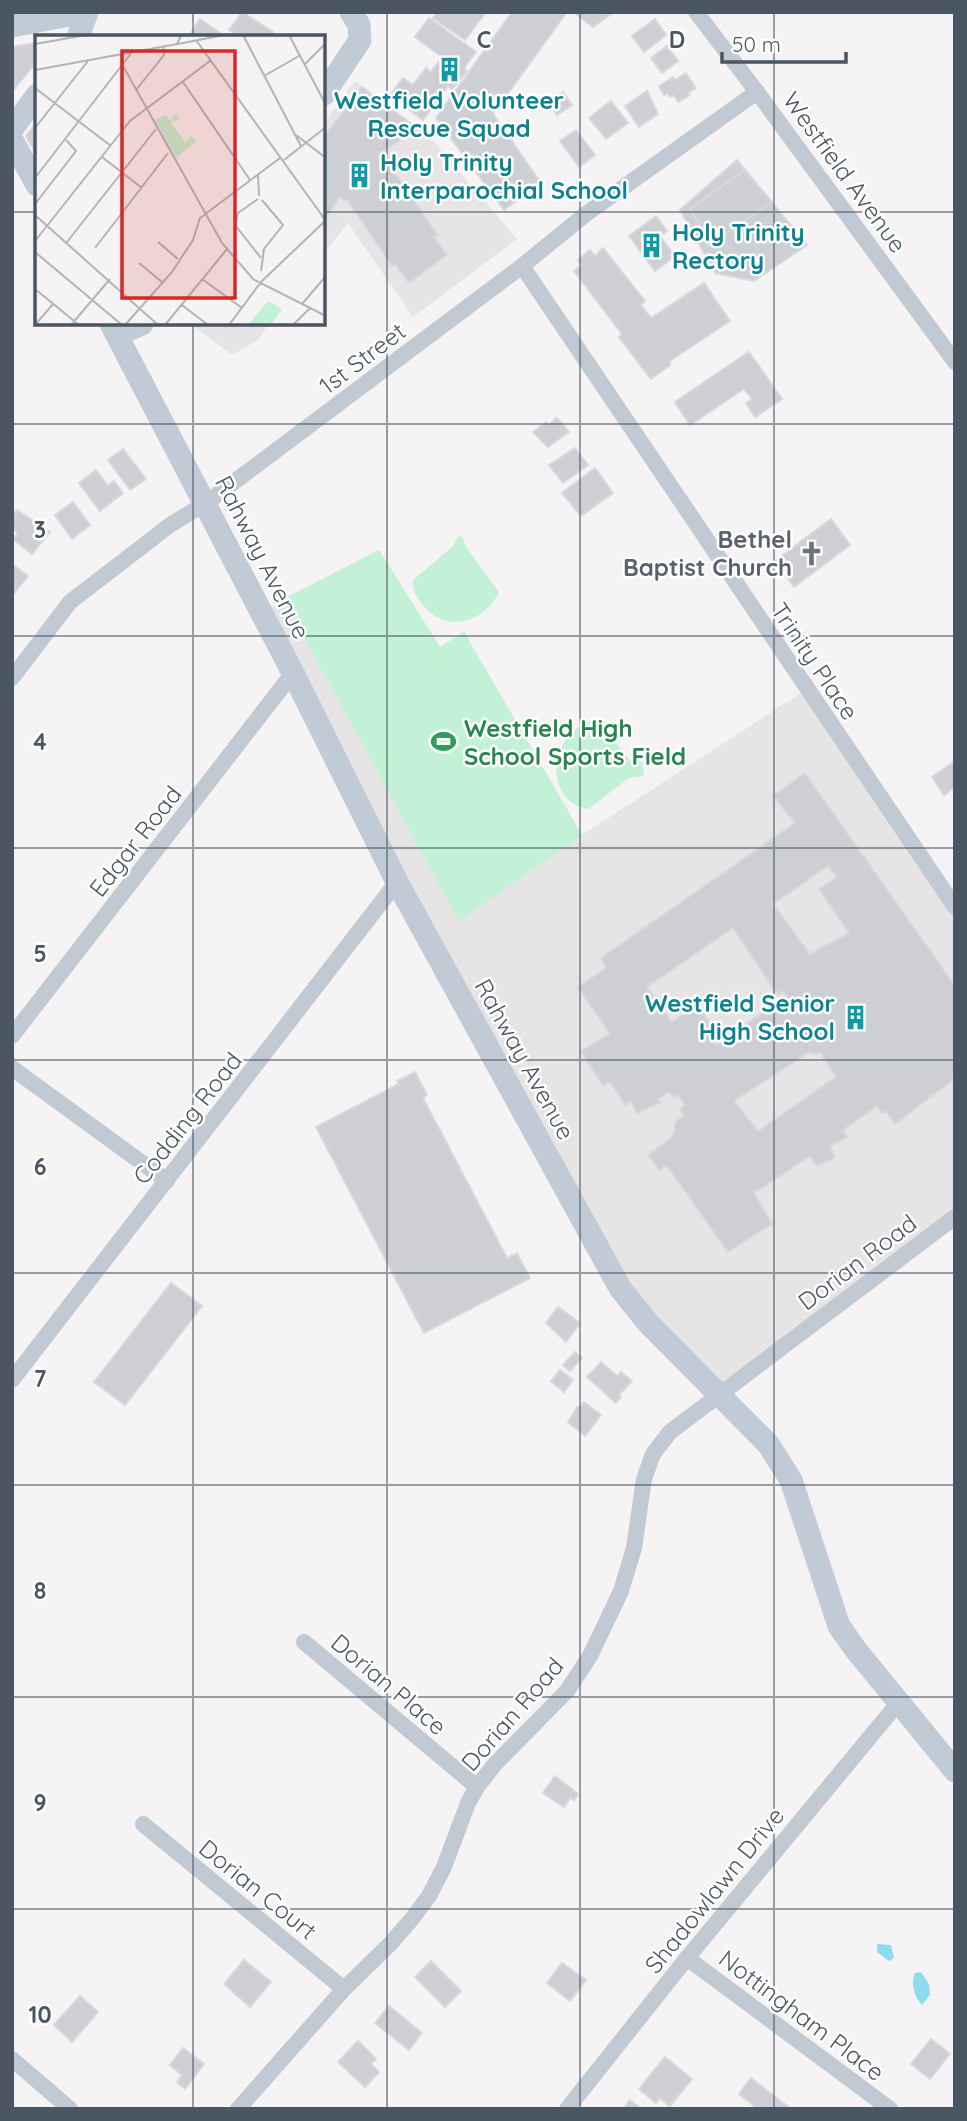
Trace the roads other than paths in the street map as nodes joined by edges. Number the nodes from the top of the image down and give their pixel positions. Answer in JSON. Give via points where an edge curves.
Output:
{"nodes":[{"id":1,"x":86,"y":12,"type":"edge"},
{"id":2,"x":351,"y":12,"type":"edge"},
{"id":3,"x":696,"y":12,"type":"edge"},
{"id":4,"x":12,"y":26,"type":"edge"},
{"id":5,"x":79,"y":35,"type":"edge"},
{"id":6,"x":326,"y":91,"type":"edge"},
{"id":7,"x":757,"y":92,"type":"junction"},
{"id":8,"x":35,"y":97,"type":"edge"},
{"id":9,"x":12,"y":129,"type":"edge"},
{"id":10,"x":12,"y":140,"type":"edge"},
{"id":11,"x":35,"y":181,"type":"edge"},
{"id":12,"x":522,"y":266,"type":"junction"},
{"id":13,"x":114,"y":329,"type":"edge"},
{"id":14,"x":955,"y":362,"type":"edge"},
{"id":15,"x":206,"y":503,"type":"junction"},
{"id":16,"x":293,"y":673,"type":"junction"},
{"id":17,"x":12,"y":678,"type":"edge"},
{"id":18,"x":397,"y":882,"type":"junction"},
{"id":19,"x":955,"y":907,"type":"edge"},
{"id":20,"x":12,"y":1036,"type":"edge"},
{"id":21,"x":12,"y":1068,"type":"edge"},
{"id":22,"x":167,"y":1181,"type":"junction"},
{"id":23,"x":955,"y":1216,"type":"edge"},
{"id":24,"x":12,"y":1380,"type":"edge"},
{"id":25,"x":719,"y":1394,"type":"junction"},
{"id":26,"x":304,"y":1642,"type":"dead end"},
{"id":27,"x":899,"y":1702,"type":"junction"},
{"id":28,"x":955,"y":1771,"type":"edge"},
{"id":29,"x":477,"y":1787,"type":"junction"},
{"id":30,"x":143,"y":1824,"type":"dead end"},
{"id":31,"x":687,"y":1958,"type":"junction"},
{"id":32,"x":344,"y":1989,"type":"junction"},
{"id":33,"x":12,"y":2059,"type":"edge"},
{"id":34,"x":70,"y":2109,"type":"edge"},
{"id":35,"x":238,"y":2109,"type":"edge"},
{"id":36,"x":567,"y":2109,"type":"edge"},
{"id":37,"x":890,"y":2109,"type":"edge"}],
"edges":[{"from":1,"to":4,"type":"street"},
{"from":1,"to":5,"type":"street"},
{"from":2,"to":6,"type":"street","via":[[359,25],[360,40]]},
{"from":3,"to":7,"type":"street","name":"Westfield Avenue"},
{"from":7,"to":12,"type":"street","name":"1st Street","via":[[586,214]]},
{"from":7,"to":14,"type":"street","name":"Westfield Avenue"},
{"from":8,"to":9,"type":"street"},
{"from":10,"to":11,"type":"street"},
{"from":12,"to":15,"type":"street","name":"1st Street"},
{"from":12,"to":19,"type":"street","name":"Trinity Place"},
{"from":13,"to":15,"type":"street","name":"Rahway Avenue"},
{"from":15,"to":16,"type":"street","name":"Rahway Avenue"},
{"from":15,"to":17,"type":"street","name":"1st Street","via":[[170,525],[71,602]]},
{"from":16,"to":18,"type":"street","name":"Rahway Avenue"},
{"from":16,"to":20,"type":"street","name":"Edgar Road"},
{"from":18,"to":22,"type":"street","name":"Codding Road"},
{"from":18,"to":25,"type":"street","name":"Rahway Avenue","via":[[620,1288]]},
{"from":21,"to":22,"type":"street"},
{"from":22,"to":24,"type":"street","name":"Codding Road"},
{"from":23,"to":25,"type":"street","name":"Dorian Road"},
{"from":25,"to":27,"type":"street","name":"Rahway Avenue","via":[[768,1444],[791,1480],[839,1626]]},
{"from":25,"to":29,"type":"street","name":"Dorian Road","via":[[670,1432],[653,1454],[621,1591],[590,1656],[567,1691]]},
{"from":26,"to":29,"type":"street","name":"Dorian Place"},
{"from":27,"to":28,"type":"street","name":"Rahway Avenue"},
{"from":27,"to":31,"type":"street","name":"Shadowlawn Drive"},
{"from":29,"to":32,"type":"street","name":"Dorian Road","via":[[429,1896],[391,1943]]},
{"from":30,"to":32,"type":"street","name":"Dorian Court"},
{"from":31,"to":36,"type":"street","name":"Shadowlawn Drive"},
{"from":31,"to":37,"type":"street","name":"Nottingham Place"},
{"from":32,"to":35,"type":"street","name":"Dorian Road"},
{"from":33,"to":34,"type":"street"}]}
